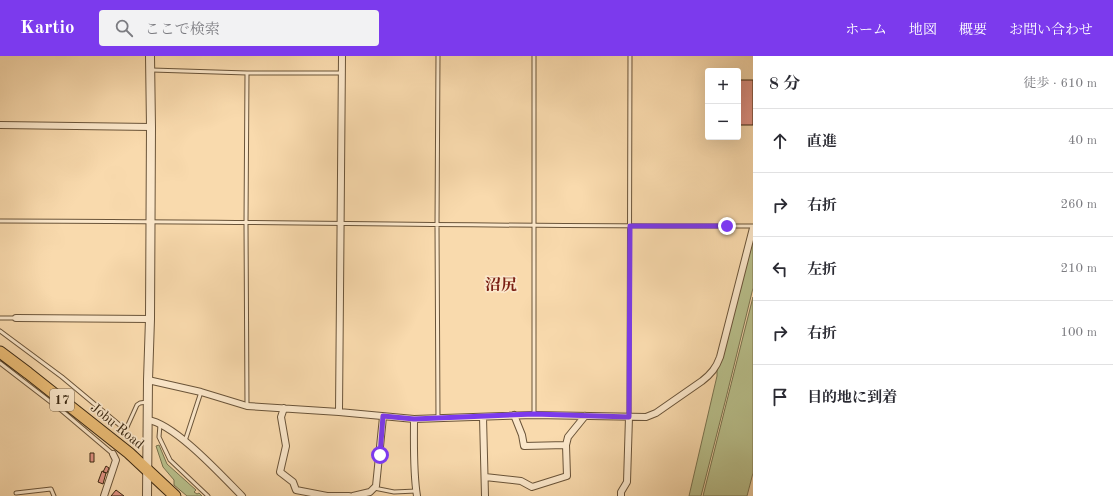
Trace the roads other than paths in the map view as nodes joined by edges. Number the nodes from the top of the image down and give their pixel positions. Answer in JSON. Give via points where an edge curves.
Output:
{"nodes":[{"id":1,"x":150,"y":56,"type":"edge"},
{"id":2,"x":342,"y":56,"type":"edge"},
{"id":3,"x":438,"y":56,"type":"edge"},
{"id":4,"x":534,"y":56,"type":"edge"},
{"id":5,"x":630,"y":56,"type":"edge"},
{"id":6,"x":150,"y":70,"type":"junction"},
{"id":7,"x":247,"y":73,"type":"junction"},
{"id":8,"x":343,"y":73,"type":"junction"},
{"id":9,"x":0,"y":125,"type":"edge"},
{"id":10,"x":151,"y":127,"type":"junction"},
{"id":11,"x":0,"y":221,"type":"edge"},
{"id":12,"x":150,"y":221,"type":"junction"},
{"id":13,"x":246,"y":223,"type":"junction"},
{"id":14,"x":341,"y":224,"type":"junction"},
{"id":15,"x":437,"y":225,"type":"junction"},
{"id":16,"x":534,"y":225,"type":"junction"},
{"id":17,"x":630,"y":226,"type":"junction"},
{"id":18,"x":753,"y":227,"type":"edge"},
{"id":19,"x":0,"y":318,"type":"edge"},
{"id":20,"x":16,"y":318,"type":"joint"},
{"id":21,"x":150,"y":319,"type":"junction"},
{"id":22,"x":0,"y":332,"type":"edge"},
{"id":23,"x":0,"y":352,"type":"edge"},
{"id":24,"x":0,"y":363,"type":"edge"},
{"id":25,"x":148,"y":380,"type":"junction"},
{"id":26,"x":200,"y":392,"type":"junction"},
{"id":27,"x":148,"y":402,"type":"junction"},
{"id":28,"x":247,"y":406,"type":"junction"},
{"id":29,"x":284,"y":408,"type":"junction"},
{"id":30,"x":339,"y":412,"type":"junction"},
{"id":31,"x":534,"y":414,"type":"junction"},
{"id":32,"x":514,"y":415,"type":"junction"},
{"id":33,"x":383,"y":416,"type":"junction"},
{"id":34,"x":585,"y":416,"type":"junction"},
{"id":35,"x":483,"y":417,"type":"junction"},
{"id":36,"x":629,"y":417,"type":"junction"},
{"id":37,"x":438,"y":418,"type":"junction"},
{"id":38,"x":414,"y":419,"type":"junction"},
{"id":39,"x":148,"y":420,"type":"junction"},
{"id":40,"x":160,"y":424,"type":"junction"},
{"id":41,"x":185,"y":441,"type":"junction"},
{"id":42,"x":566,"y":445,"type":"junction"},
{"id":43,"x":113,"y":454,"type":"joint"},
{"id":44,"x":147,"y":471,"type":"junction"},
{"id":45,"x":485,"y":477,"type":"junction"},
{"id":46,"x":374,"y":488,"type":"junction"},
{"id":47,"x":16,"y":493,"type":"dead end"},
{"id":48,"x":417,"y":494,"type":"edge"},
{"id":49,"x":54,"y":496,"type":"edge"},
{"id":50,"x":104,"y":496,"type":"edge"},
{"id":51,"x":147,"y":496,"type":"edge"},
{"id":52,"x":175,"y":496,"type":"edge"},
{"id":53,"x":208,"y":496,"type":"edge"},
{"id":54,"x":242,"y":496,"type":"edge"},
{"id":55,"x":349,"y":496,"type":"edge"},
{"id":56,"x":353,"y":496,"type":"edge"},
{"id":57,"x":485,"y":496,"type":"edge"},
{"id":58,"x":621,"y":496,"type":"edge"}],
"edges":[{"from":1,"to":6,"type":"street"},
{"from":2,"to":8,"type":"street"},
{"from":3,"to":15,"type":"lane"},
{"from":4,"to":16,"type":"lane"},
{"from":5,"to":17,"type":"lane"},
{"from":6,"to":7,"type":"lane"},
{"from":6,"to":10,"type":"street"},
{"from":7,"to":8,"type":"lane"},
{"from":7,"to":13,"type":"lane"},
{"from":8,"to":14,"type":"street"},
{"from":9,"to":10,"type":"street"},
{"from":10,"to":12,"type":"street"},
{"from":11,"to":12,"type":"lane"},
{"from":12,"to":13,"type":"lane"},
{"from":12,"to":21,"type":"street"},
{"from":13,"to":14,"type":"lane"},
{"from":13,"to":28,"type":"lane"},
{"from":14,"to":15,"type":"lane"},
{"from":14,"to":30,"type":"street"},
{"from":15,"to":16,"type":"lane"},
{"from":15,"to":37,"type":"lane"},
{"from":16,"to":17,"type":"lane"},
{"from":16,"to":31,"type":"lane"},
{"from":17,"to":18,"type":"lane"},
{"from":17,"to":36,"type":"lane"},
{"from":18,"to":36,"type":"street","via":[[720,357],[714,370],[656,413],[646,417]]},
{"from":19,"to":20,"type":"lane"},
{"from":20,"to":21,"type":"street"},
{"from":21,"to":25,"type":"street"},
{"from":22,"to":27,"type":"lane","via":[[122,427],[127,427],[137,405]]},
{"from":23,"to":44,"type":"highway","name":"Jobu Road","number":"17"},
{"from":24,"to":43,"type":"lane"},
{"from":25,"to":26,"type":"street"},
{"from":25,"to":27,"type":"street"},
{"from":26,"to":28,"type":"street"},
{"from":26,"to":41,"type":"lane"},
{"from":27,"to":39,"type":"street"},
{"from":28,"to":29,"type":"street"},
{"from":29,"to":30,"type":"street"},
{"from":29,"to":55,"type":"street","via":[[282,416],[286,446],[280,472],[293,482],[296,490],[328,496]]},
{"from":30,"to":33,"type":"street"},
{"from":31,"to":32,"type":"street"},
{"from":31,"to":34,"type":"street"},
{"from":32,"to":35,"type":"street"},
{"from":32,"to":42,"type":"street","via":[[524,446]]},
{"from":33,"to":38,"type":"street"},
{"from":33,"to":46,"type":"street"},
{"from":34,"to":36,"type":"street"},
{"from":34,"to":42,"type":"street","via":[[568,437]]},
{"from":35,"to":37,"type":"street"},
{"from":35,"to":45,"type":"street"},
{"from":36,"to":58,"type":"street","via":[[627,482]]},
{"from":37,"to":38,"type":"street"},
{"from":38,"to":48,"type":"street"},
{"from":39,"to":40,"type":"street"},
{"from":39,"to":44,"type":"street"},
{"from":40,"to":41,"type":"street"},
{"from":40,"to":53,"type":"lane","via":[[159,437],[170,460]]},
{"from":41,"to":54,"type":"street"},
{"from":42,"to":45,"type":"street","via":[[566,476],[532,487],[521,480]]},
{"from":43,"to":50,"type":"street","via":[[116,460]]},
{"from":44,"to":51,"type":"street"},
{"from":44,"to":52,"type":"highway","name":"Jobu Road","number":"17"},
{"from":45,"to":57,"type":"street"},
{"from":46,"to":48,"type":"lane"},
{"from":46,"to":56,"type":"street","via":[[370,492]]},
{"from":47,"to":49,"type":"lane","via":[[51,489]]}]}
